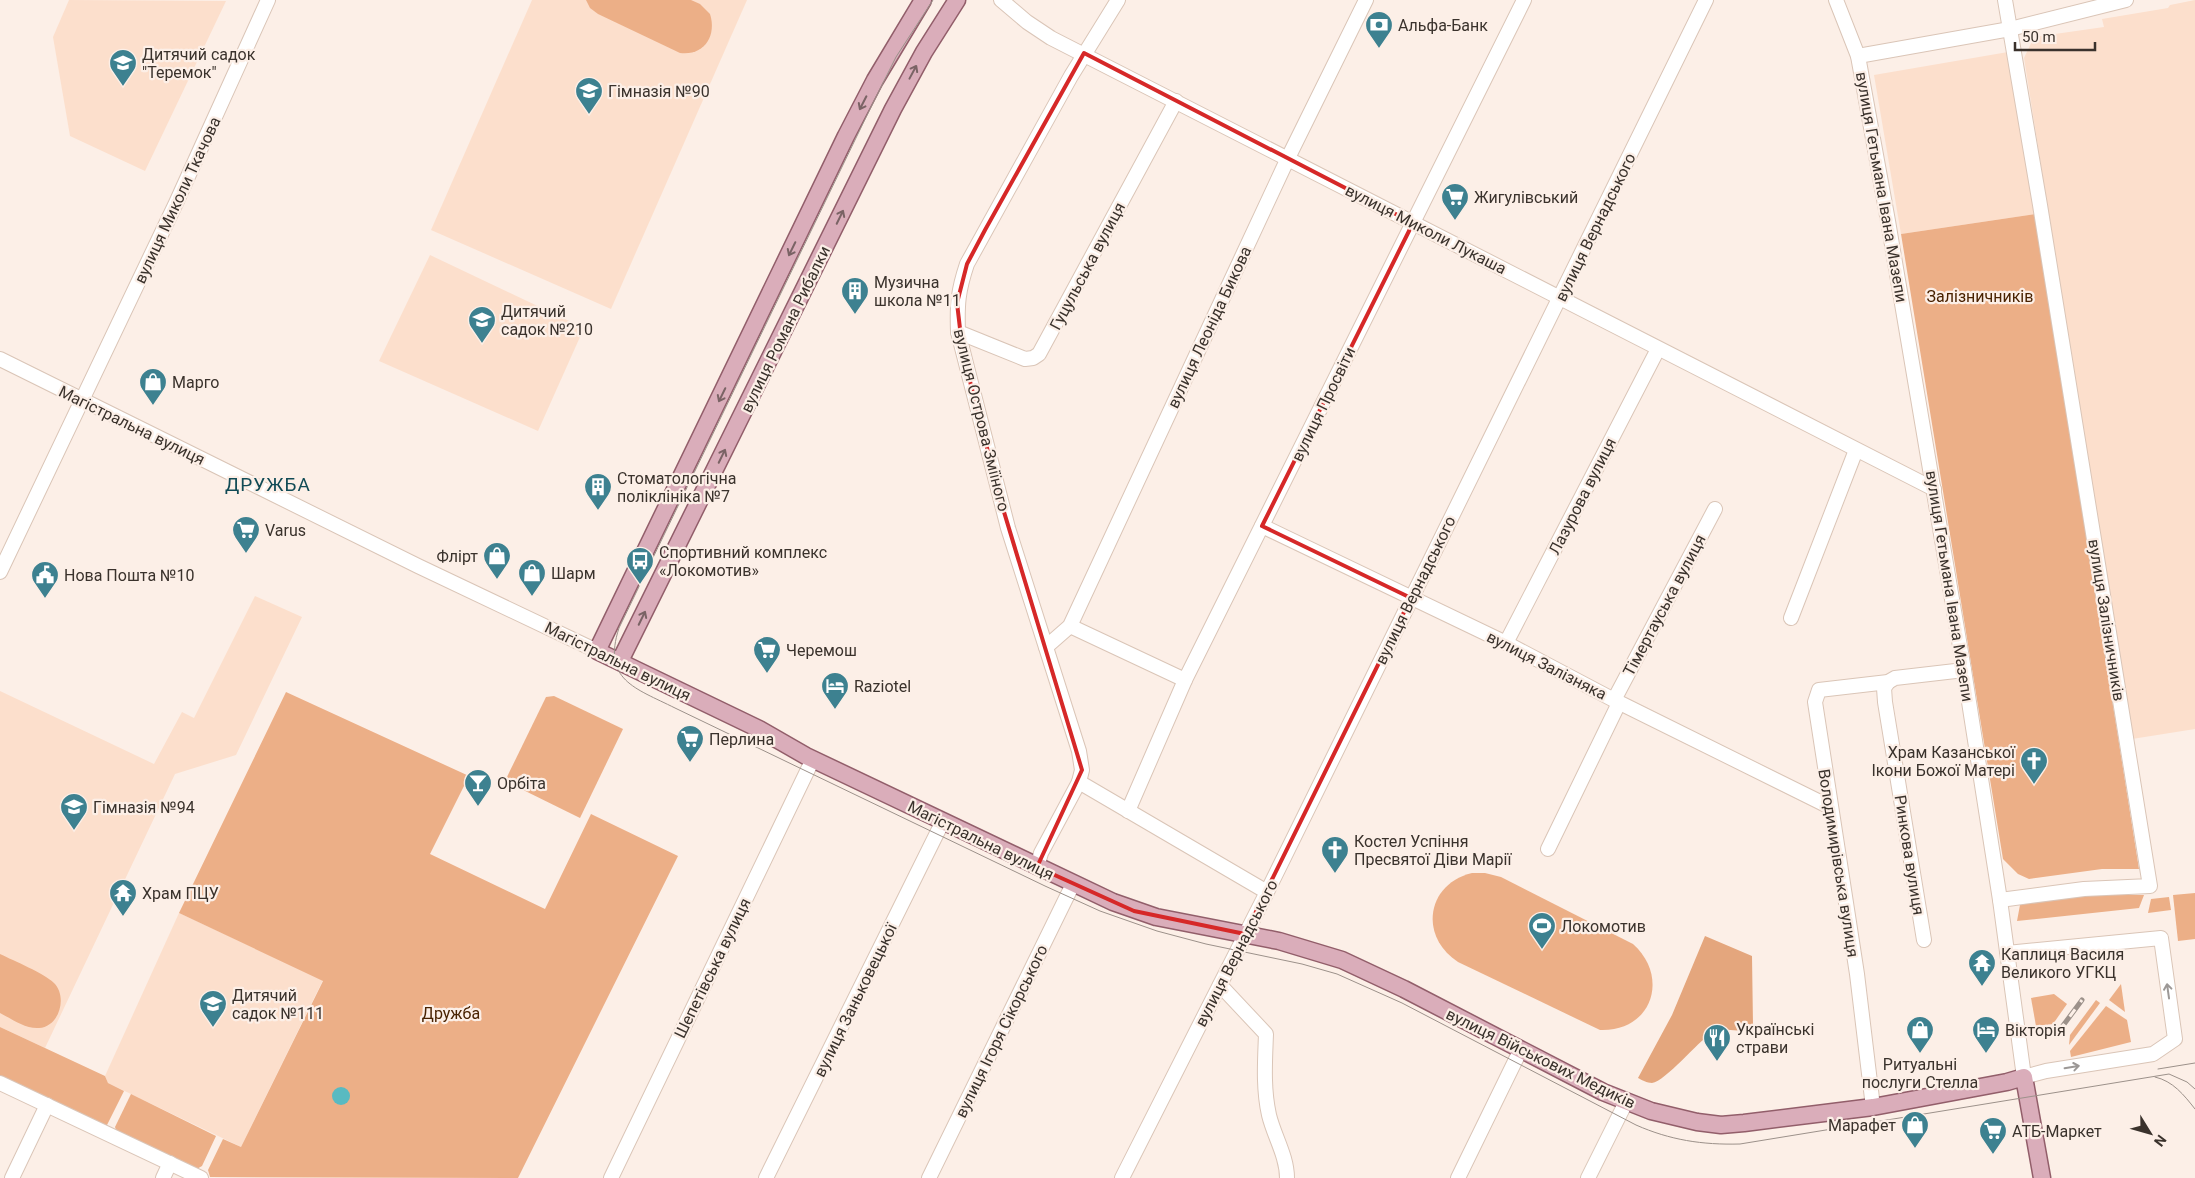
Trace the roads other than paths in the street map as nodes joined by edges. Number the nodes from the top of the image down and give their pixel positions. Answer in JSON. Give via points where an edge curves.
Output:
{"nodes":[{"id":1,"x":268,"y":0,"type":"edge"},
{"id":2,"x":923,"y":0,"type":"edge"},
{"id":3,"x":957,"y":0,"type":"edge"},
{"id":4,"x":1001,"y":0,"type":"edge"},
{"id":5,"x":1118,"y":0,"type":"edge"},
{"id":6,"x":1366,"y":0,"type":"edge"},
{"id":7,"x":1524,"y":0,"type":"edge"},
{"id":8,"x":1706,"y":0,"type":"edge"},
{"id":9,"x":1836,"y":0,"type":"edge"},
{"id":10,"x":2005,"y":0,"type":"edge"},
{"id":11,"x":2126,"y":0,"type":"edge"},
{"id":12,"x":2010,"y":29,"type":"junction"},
{"id":13,"x":1084,"y":53,"type":"junction"},
{"id":14,"x":1858,"y":56,"type":"junction"},
{"id":15,"x":1176,"y":100,"type":"junction"},
{"id":16,"x":1288,"y":158,"type":"junction"},
{"id":17,"x":1413,"y":223,"type":"junction"},
{"id":18,"x":1560,"y":297,"type":"junction"},
{"id":19,"x":958,"y":332,"type":"junction"},
{"id":20,"x":1658,"y":349,"type":"junction"},
{"id":21,"x":0,"y":360,"type":"edge"},
{"id":22,"x":84,"y":400,"type":"junction"},
{"id":23,"x":1856,"y":450,"type":"junction"},
{"id":24,"x":1934,"y":489,"type":"junction"},
{"id":25,"x":1714,"y":509,"type":"dead end"},
{"id":26,"x":1262,"y":526,"type":"junction"},
{"id":27,"x":0,"y":572,"type":"edge"},
{"id":28,"x":1411,"y":598,"type":"junction"},
{"id":29,"x":1791,"y":618,"type":"dead end"},
{"id":30,"x":1070,"y":626,"type":"junction"},
{"id":31,"x":1506,"y":644,"type":"junction"},
{"id":32,"x":1046,"y":647,"type":"junction"},
{"id":33,"x":597,"y":650,"type":"junction"},
{"id":34,"x":620,"y":662,"type":"junction"},
{"id":35,"x":1964,"y":670,"type":"junction"},
{"id":36,"x":1185,"y":680,"type":"junction"},
{"id":37,"x":1888,"y":682,"type":"junction"},
{"id":38,"x":1617,"y":701,"type":"junction"},
{"id":39,"x":813,"y":759,"type":"junction"},
{"id":40,"x":1079,"y":782,"type":"junction"},
{"id":41,"x":1830,"y":807,"type":"junction"},
{"id":42,"x":1128,"y":811,"type":"junction"},
{"id":43,"x":943,"y":821,"type":"junction"},
{"id":44,"x":1548,"y":849,"type":"dead end"},
{"id":45,"x":1037,"y":867,"type":"junction"},
{"id":46,"x":1073,"y":884,"type":"junction"},
{"id":47,"x":1267,"y":892,"type":"junction"},
{"id":48,"x":2000,"y":900,"type":"junction"},
{"id":49,"x":1245,"y":934,"type":"junction"},
{"id":50,"x":1924,"y":940,"type":"dead end"},
{"id":51,"x":2007,"y":953,"type":"junction"},
{"id":52,"x":1220,"y":985,"type":"junction"},
{"id":53,"x":1521,"y":1049,"type":"junction"},
{"id":54,"x":2024,"y":1077,"type":"junction"},
{"id":55,"x":0,"y":1083,"type":"edge"},
{"id":56,"x":1626,"y":1102,"type":"junction"},
{"id":57,"x":47,"y":1105,"type":"junction"},
{"id":58,"x":1872,"y":1106,"type":"junction"},
{"id":59,"x":170,"y":1163,"type":"junction"},
{"id":60,"x":12,"y":1178,"type":"edge"},
{"id":61,"x":163,"y":1178,"type":"edge"},
{"id":62,"x":201,"y":1178,"type":"edge"},
{"id":63,"x":611,"y":1178,"type":"edge"},
{"id":64,"x":766,"y":1178,"type":"edge"},
{"id":65,"x":929,"y":1178,"type":"edge"},
{"id":66,"x":1122,"y":1178,"type":"edge"},
{"id":67,"x":1287,"y":1178,"type":"edge"},
{"id":68,"x":1458,"y":1178,"type":"edge"},
{"id":69,"x":1588,"y":1178,"type":"edge"},
{"id":70,"x":2042,"y":1178,"type":"edge"}],
"edges":[{"from":1,"to":22,"type":"street","name":"вулиця Миколи Ткачова"},
{"from":2,"to":33,"type":"main road","name":"вулиця Романа Рибалки","one_way":true,"via":[[874,80]]},
{"from":34,"to":3,"type":"main road","name":"вулиця Романа Рибалки","one_way":true,"via":[[893,109]]},
{"from":4,"to":13,"type":"street","name":"вулиця Миколи Лукаша","via":[[1051,38]]},
{"from":5,"to":13,"type":"street","name":"вулиця Острова Зміїного"},
{"from":6,"to":16,"type":"street","name":"вулиця Леоніда Бикова"},
{"from":7,"to":17,"type":"street","name":"вулиця Просвіти"},
{"from":8,"to":18,"type":"street","name":"вулиця Вернадського"},
{"from":9,"to":14,"type":"street","name":"вулиця Гетьмана Івана Мазепи"},
{"from":10,"to":12,"type":"street"},
{"from":11,"to":12,"type":"street"},
{"from":12,"to":14,"type":"street"},
{"from":12,"to":48,"type":"street","name":"вулиця Залізничників","via":[[2150,886],[2084,889]]},
{"from":13,"to":15,"type":"street","name":"вулиця Миколи Лукаша"},
{"from":13,"to":19,"type":"street","name":"вулиця Острова Зміїного","via":[[968,264],[957,303]]},
{"from":14,"to":24,"type":"street","name":"вулиця Гетьмана Івана Мазепи"},
{"from":15,"to":16,"type":"street","name":"вулиця Миколи Лукаша"},
{"from":15,"to":19,"type":"street","name":"Гуцульська вулиця","via":[[1039,354],[1025,359]]},
{"from":16,"to":17,"type":"street","name":"вулиця Миколи Лукаша"},
{"from":16,"to":30,"type":"street","name":"вулиця Леоніда Бикова"},
{"from":17,"to":18,"type":"street","name":"вулиця Миколи Лукаша"},
{"from":17,"to":26,"type":"street","name":"вулиця Просвіти"},
{"from":18,"to":20,"type":"street","name":"вулиця Миколи Лукаша"},
{"from":18,"to":28,"type":"street","name":"вулиця Вернадського"},
{"from":19,"to":32,"type":"street","name":"вулиця Острова Зміїного","via":[[1001,502]]},
{"from":20,"to":23,"type":"street","name":"вулиця Миколи Лукаша"},
{"from":20,"to":31,"type":"street","name":"Лазурова вулиця"},
{"from":21,"to":22,"type":"street","name":"Магістральна вулиця"},
{"from":22,"to":27,"type":"street","name":"вулиця Миколи Ткачова"},
{"from":22,"to":33,"type":"street","name":"Магістральна вулиця","via":[[418,566]]},
{"from":23,"to":24,"type":"street","name":"вулиця Миколи Лукаша"},
{"from":23,"to":29,"type":"street"},
{"from":24,"to":35,"type":"street","name":"вулиця Гетьмана Івана Мазепи"},
{"from":25,"to":38,"type":"street","name":"Тімертауська вулиця"},
{"from":26,"to":28,"type":"street","name":"вулиця Залізняка"},
{"from":26,"to":36,"type":"street","name":"вулиця Просвіти"},
{"from":28,"to":31,"type":"street","name":"вулиця Залізняка"},
{"from":28,"to":47,"type":"street","name":"вулиця Вернадського"},
{"from":30,"to":32,"type":"street","name":"вулиця Леоніда Бикова"},
{"from":30,"to":36,"type":"street"},
{"from":31,"to":38,"type":"street","name":"вулиця Залізняка"},
{"from":32,"to":40,"type":"street","name":"вулиця Острова Зміїного","via":[[1079,751],[1082,770]]},
{"from":33,"to":34,"type":"main road","name":"Магістральна вулиця"},
{"from":34,"to":39,"type":"main road","name":"Магістральна вулиця","via":[[759,729]]},
{"from":35,"to":37,"type":"street","via":[[1895,678]]},
{"from":35,"to":48,"type":"street","name":"вулиця Гетьмана Івана Мазепи"},
{"from":36,"to":42,"type":"street","name":"вулиця Просвіти"},
{"from":37,"to":41,"type":"street","name":"Володимирівська вулиця","via":[[1819,690],[1816,695]]},
{"from":37,"to":50,"type":"street","name":"Ринкова вулиця","via":[[1884,688],[1885,702]]},
{"from":38,"to":41,"type":"street","name":"вулиця Залізняка"},
{"from":38,"to":44,"type":"street","name":"Тімертауська вулиця"},
{"from":39,"to":43,"type":"main road","name":"Магістральна вулиця"},
{"from":39,"to":63,"type":"street","name":"Шепетівська вулиця"},
{"from":40,"to":42,"type":"street"},
{"from":40,"to":45,"type":"street"},
{"from":41,"to":58,"type":"street","name":"Володимирівська вулиця","via":[[1857,974]]},
{"from":42,"to":47,"type":"street"},
{"from":43,"to":45,"type":"main road","name":"Магістральна вулиця"},
{"from":43,"to":64,"type":"street","name":"вулиця Заньковецької"},
{"from":45,"to":46,"type":"main road","name":"Магістральна вулиця"},
{"from":46,"to":49,"type":"main road","name":"Магістральна вулиця","via":[[1134,911]]},
{"from":46,"to":65,"type":"street","name":"вулиця Ігоря Сікорського"},
{"from":47,"to":49,"type":"street","name":"вулиця Вернадського"},
{"from":48,"to":51,"type":"street","name":"вулиця Гетьмана Івана Мазепи"},
{"from":49,"to":52,"type":"street","name":"вулиця Вернадського"},
{"from":49,"to":53,"type":"main road","name":"вулиця Військових Медиків","via":[[1342,960]]},
{"from":51,"to":54,"type":"street","name":"вулиця Гетьмана Івана Мазепи"},
{"from":54,"to":51,"type":"street","one_way":true,"via":[[2153,1054],[2175,1040],[2161,938]]},
{"from":52,"to":66,"type":"street","name":"вулиця Вернадського"},
{"from":52,"to":67,"type":"street","via":[[1266,1034],[1264,1078],[1269,1115],[1287,1168]]},
{"from":53,"to":56,"type":"main road","name":"вулиця Військових Медиків"},
{"from":53,"to":68,"type":"street"},
{"from":54,"to":58,"type":"main road","name":"вулиця Військових Медиків"},
{"from":54,"to":70,"type":"main road","name":"вулиця Гетьмана Івана Мазепи"},
{"from":55,"to":57,"type":"street"},
{"from":56,"to":58,"type":"main road","name":"вулиця Військових Медиків","via":[[1651,1111],[1721,1125]]},
{"from":56,"to":69,"type":"street"},
{"from":57,"to":59,"type":"street"},
{"from":57,"to":60,"type":"street"},
{"from":59,"to":61,"type":"street"},
{"from":59,"to":62,"type":"street"}]}
